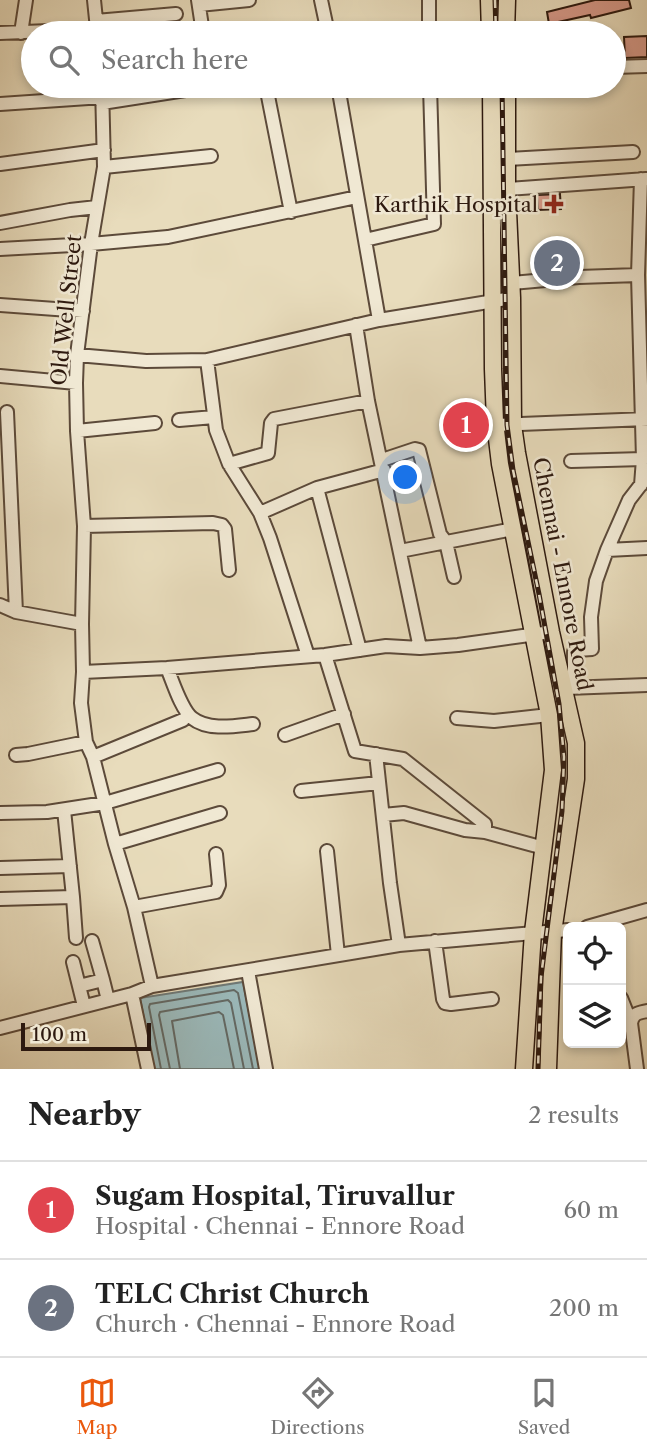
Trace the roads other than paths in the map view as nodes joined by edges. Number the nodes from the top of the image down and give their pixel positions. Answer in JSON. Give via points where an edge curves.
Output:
{"nodes":[{"id":1,"x":26,"y":0,"type":"edge"},
{"id":2,"x":94,"y":0,"type":"edge"},
{"id":3,"x":249,"y":0,"type":"edge"},
{"id":4,"x":321,"y":0,"type":"edge"},
{"id":5,"x":429,"y":0,"type":"edge"},
{"id":6,"x":489,"y":0,"type":"edge"},
{"id":7,"x":507,"y":0,"type":"edge"},
{"id":8,"x":198,"y":3,"type":"edge"},
{"id":9,"x":176,"y":14,"type":"dead end"},
{"id":10,"x":23,"y":21,"type":"edge"},
{"id":11,"x":96,"y":21,"type":"edge"},
{"id":12,"x":136,"y":21,"type":"edge"},
{"id":13,"x":201,"y":21,"type":"edge"},
{"id":14,"x":325,"y":21,"type":"edge"},
{"id":15,"x":429,"y":21,"type":"edge"},
{"id":16,"x":490,"y":21,"type":"edge"},
{"id":17,"x":506,"y":21,"type":"edge"},
{"id":18,"x":0,"y":33,"type":"edge"},
{"id":19,"x":21,"y":33,"type":"edge"},
{"id":20,"x":626,"y":66,"type":"edge"},
{"id":21,"x":647,"y":66,"type":"edge"},
{"id":22,"x":68,"y":98,"type":"edge"},
{"id":23,"x":102,"y":98,"type":"edge"},
{"id":24,"x":268,"y":98,"type":"edge"},
{"id":25,"x":340,"y":98,"type":"edge"},
{"id":26,"x":430,"y":98,"type":"edge"},
{"id":27,"x":491,"y":98,"type":"edge"},
{"id":28,"x":507,"y":98,"type":"edge"},
{"id":29,"x":0,"y":104,"type":"edge"},
{"id":30,"x":104,"y":150,"type":"junction"},
{"id":31,"x":633,"y":152,"type":"dead end"},
{"id":32,"x":211,"y":156,"type":"dead end"},
{"id":33,"x":507,"y":159,"type":"junction"},
{"id":34,"x":0,"y":164,"type":"edge"},
{"id":35,"x":104,"y":167,"type":"junction"},
{"id":36,"x":644,"y":179,"type":"edge"},
{"id":37,"x":507,"y":189,"type":"junction"},
{"id":38,"x":357,"y":197,"type":"junction"},
{"id":39,"x":97,"y":207,"type":"junction"},
{"id":40,"x":291,"y":212,"type":"junction"},
{"id":41,"x":643,"y":222,"type":"edge"},
{"id":42,"x":0,"y":223,"type":"edge"},
{"id":43,"x":365,"y":240,"type":"junction"},
{"id":44,"x":91,"y":244,"type":"junction"},
{"id":45,"x":0,"y":249,"type":"edge"},
{"id":46,"x":641,"y":269,"type":"edge"},
{"id":47,"x":512,"y":291,"type":"junction"},
{"id":48,"x":492,"y":301,"type":"junction"},
{"id":49,"x":0,"y":305,"type":"edge"},
{"id":50,"x":83,"y":311,"type":"junction"},
{"id":51,"x":644,"y":311,"type":"edge"},
{"id":52,"x":379,"y":320,"type":"junction"},
{"id":53,"x":356,"y":325,"type":"junction"},
{"id":54,"x":77,"y":355,"type":"junction"},
{"id":55,"x":207,"y":360,"type":"junction"},
{"id":56,"x":0,"y":376,"type":"edge"},
{"id":57,"x":76,"y":383,"type":"junction"},
{"id":58,"x":368,"y":401,"type":"junction"},
{"id":59,"x":7,"y":412,"type":"dead end"},
{"id":60,"x":214,"y":417,"type":"junction"},
{"id":61,"x":645,"y":419,"type":"edge"},
{"id":62,"x":179,"y":420,"type":"dead end"},
{"id":63,"x":155,"y":423,"type":"dead end"},
{"id":64,"x":495,"y":425,"type":"junction"},
{"id":65,"x":513,"y":425,"type":"junction"},
{"id":66,"x":77,"y":431,"type":"junction"},
{"id":67,"x":643,"y":459,"type":"junction"},
{"id":68,"x":571,"y":461,"type":"dead end"},
{"id":69,"x":229,"y":464,"type":"junction"},
{"id":70,"x":383,"y":465,"type":"junction"},
{"id":71,"x":644,"y":480,"type":"edge"},
{"id":72,"x":317,"y":488,"type":"junction"},
{"id":73,"x":260,"y":513,"type":"junction"},
{"id":74,"x":6,"y":520,"type":"edge"},
{"id":75,"x":83,"y":526,"type":"junction"},
{"id":76,"x":513,"y":529,"type":"junction"},
{"id":77,"x":446,"y":542,"type":"junction"},
{"id":78,"x":647,"y":548,"type":"edge"},
{"id":79,"x":607,"y":550,"type":"junction"},
{"id":80,"x":400,"y":551,"type":"junction"},
{"id":81,"x":229,"y":570,"type":"dead end"},
{"id":82,"x":454,"y":577,"type":"dead end"},
{"id":83,"x":0,"y":606,"type":"edge"},
{"id":84,"x":16,"y":612,"type":"junction"},
{"id":85,"x":82,"y":624,"type":"junction"},
{"id":86,"x":551,"y":632,"type":"junction"},
{"id":87,"x":533,"y":634,"type":"junction"},
{"id":88,"x":420,"y":648,"type":"junction"},
{"id":89,"x":360,"y":650,"type":"junction"},
{"id":90,"x":325,"y":655,"type":"junction"},
{"id":91,"x":308,"y":656,"type":"junction"},
{"id":92,"x":167,"y":668,"type":"junction"},
{"id":93,"x":83,"y":672,"type":"junction"},
{"id":94,"x":647,"y":685,"type":"edge"},
{"id":95,"x":569,"y":688,"type":"junction"},
{"id":96,"x":344,"y":713,"type":"junction"},
{"id":97,"x":549,"y":715,"type":"junction"},
{"id":98,"x":457,"y":718,"type":"dead end"},
{"id":99,"x":183,"y":720,"type":"dead end"},
{"id":100,"x":253,"y":724,"type":"dead end"},
{"id":101,"x":285,"y":735,"type":"dead end"},
{"id":102,"x":86,"y":742,"type":"junction"},
{"id":103,"x":376,"y":754,"type":"junction"},
{"id":104,"x":16,"y":755,"type":"dead end"},
{"id":105,"x":93,"y":757,"type":"junction"},
{"id":106,"x":218,"y":770,"type":"dead end"},
{"id":107,"x":380,"y":783,"type":"junction"},
{"id":108,"x":301,"y":791,"type":"dead end"},
{"id":109,"x":105,"y":803,"type":"junction"},
{"id":110,"x":64,"y":810,"type":"junction"},
{"id":111,"x":0,"y":813,"type":"edge"},
{"id":112,"x":220,"y":813,"type":"dead end"},
{"id":113,"x":383,"y":815,"type":"junction"},
{"id":114,"x":485,"y":831,"type":"junction"},
{"id":115,"x":115,"y":844,"type":"junction"},
{"id":116,"x":544,"y":848,"type":"junction"},
{"id":117,"x":327,"y":851,"type":"dead end"},
{"id":118,"x":216,"y":854,"type":"dead end"},
{"id":119,"x":70,"y":866,"type":"junction"},
{"id":120,"x":0,"y":868,"type":"edge"},
{"id":121,"x":73,"y":897,"type":"junction"},
{"id":122,"x":0,"y":899,"type":"edge"},
{"id":123,"x":134,"y":907,"type":"junction"},
{"id":124,"x":647,"y":910,"type":"edge"},
{"id":125,"x":609,"y":922,"type":"edge"},
{"id":126,"x":561,"y":931,"type":"edge"},
{"id":127,"x":533,"y":933,"type":"junction"},
{"id":128,"x":76,"y":938,"type":"dead end"},
{"id":129,"x":92,"y":941,"type":"dead end"},
{"id":130,"x":435,"y":941,"type":"junction"},
{"id":131,"x":400,"y":945,"type":"junction"},
{"id":132,"x":338,"y":955,"type":"junction"},
{"id":133,"x":73,"y":962,"type":"dead end"},
{"id":134,"x":248,"y":971,"type":"junction"},
{"id":135,"x":103,"y":980,"type":"junction"},
{"id":136,"x":79,"y":986,"type":"junction"},
{"id":137,"x":152,"y":986,"type":"junction"},
{"id":138,"x":132,"y":994,"type":"junction"},
{"id":139,"x":492,"y":999,"type":"dead end"},
{"id":140,"x":108,"y":1000,"type":"junction"},
{"id":141,"x":84,"y":1006,"type":"junction"},
{"id":142,"x":626,"y":1010,"type":"edge"},
{"id":143,"x":647,"y":1010,"type":"edge"},
{"id":144,"x":631,"y":1023,"type":"junction"},
{"id":145,"x":0,"y":1028,"type":"edge"},
{"id":146,"x":148,"y":1069,"type":"edge"},
{"id":147,"x":266,"y":1069,"type":"edge"},
{"id":148,"x":524,"y":1069,"type":"edge"},
{"id":149,"x":548,"y":1069,"type":"edge"},
{"id":150,"x":637,"y":1069,"type":"edge"}],
"edges":[{"from":1,"to":10,"type":"street"},
{"from":2,"to":11,"type":"street"},
{"from":3,"to":8,"type":"street"},
{"from":4,"to":14,"type":"street"},
{"from":5,"to":15,"type":"street"},
{"from":6,"to":16,"type":"main road"},
{"from":7,"to":17,"type":"main road"},
{"from":8,"to":13,"type":"street"},
{"from":9,"to":12,"type":"street"},
{"from":18,"to":19,"type":"street"},
{"from":20,"to":21,"type":"street"},
{"from":22,"to":29,"type":"street"},
{"from":23,"to":30,"type":"street","name":"Old Well Street"},
{"from":24,"to":40,"type":"street"},
{"from":25,"to":38,"type":"street"},
{"from":26,"to":43,"type":"street","via":[[434,224]]},
{"from":27,"to":48,"type":"main road","name":"Chennai - Ennore Road"},
{"from":28,"to":33,"type":"main road","name":"Chennai - Ennore Road"},
{"from":30,"to":34,"type":"street"},
{"from":30,"to":35,"type":"street","name":"Old Well Street"},
{"from":31,"to":33,"type":"street"},
{"from":32,"to":35,"type":"street"},
{"from":33,"to":37,"type":"main road","name":"Chennai - Ennore Road"},
{"from":35,"to":39,"type":"street","name":"Old Well Street"},
{"from":36,"to":37,"type":"street"},
{"from":36,"to":41,"type":"street"},
{"from":37,"to":47,"type":"main road","name":"Chennai - Ennore Road"},
{"from":38,"to":40,"type":"street"},
{"from":38,"to":43,"type":"street"},
{"from":39,"to":42,"type":"street"},
{"from":39,"to":44,"type":"street","name":"Old Well Street"},
{"from":40,"to":44,"type":"street","via":[[168,237]]},
{"from":41,"to":46,"type":"street"},
{"from":43,"to":52,"type":"street"},
{"from":44,"to":45,"type":"street"},
{"from":44,"to":50,"type":"street","name":"Old Well Street"},
{"from":46,"to":47,"type":"street"},
{"from":46,"to":51,"type":"street"},
{"from":47,"to":48,"type":"street"},
{"from":47,"to":65,"type":"main road","name":"Chennai - Ennore Road"},
{"from":48,"to":52,"type":"street"},
{"from":48,"to":64,"type":"main road","name":"Chennai - Ennore Road"},
{"from":49,"to":50,"type":"street"},
{"from":50,"to":54,"type":"street","name":"Old Well Street"},
{"from":51,"to":61,"type":"street"},
{"from":52,"to":53,"type":"street"},
{"from":53,"to":55,"type":"street"},
{"from":53,"to":58,"type":"street"},
{"from":54,"to":55,"type":"street"},
{"from":54,"to":57,"type":"street","name":"Old Well Street"},
{"from":55,"to":60,"type":"street"},
{"from":56,"to":57,"type":"street"},
{"from":57,"to":66,"type":"street","name":"Old Well Street"},
{"from":58,"to":69,"type":"street","via":[[274,419],[268,453]]},
{"from":58,"to":70,"type":"street"},
{"from":59,"to":74,"type":"street"},
{"from":60,"to":62,"type":"street"},
{"from":60,"to":69,"type":"street"},
{"from":61,"to":65,"type":"street"},
{"from":61,"to":67,"type":"street"},
{"from":63,"to":66,"type":"street"},
{"from":64,"to":65,"type":"street"},
{"from":64,"to":76,"type":"main road","name":"Chennai - Ennore Road"},
{"from":65,"to":86,"type":"main road","name":"Chennai - Ennore Road"},
{"from":66,"to":75,"type":"street","name":"Old Well Street"},
{"from":67,"to":68,"type":"street"},
{"from":67,"to":71,"type":"street"},
{"from":69,"to":73,"type":"street"},
{"from":70,"to":72,"type":"street"},
{"from":70,"to":77,"type":"street","via":[[419,450],[440,534]]},
{"from":70,"to":80,"type":"street"},
{"from":71,"to":79,"type":"street","via":[[629,500]]},
{"from":72,"to":73,"type":"street"},
{"from":72,"to":89,"type":"street"},
{"from":73,"to":91,"type":"street"},
{"from":74,"to":84,"type":"street"},
{"from":75,"to":81,"type":"street","via":[[222,525]]},
{"from":75,"to":85,"type":"street","name":"Old Well Street"},
{"from":76,"to":77,"type":"street"},
{"from":76,"to":87,"type":"main road","name":"Chennai - Ennore Road"},
{"from":77,"to":80,"type":"street"},
{"from":77,"to":82,"type":"street"},
{"from":78,"to":79,"type":"street"},
{"from":79,"to":95,"type":"street","via":[[596,581],[592,649],[575,651]]},
{"from":80,"to":88,"type":"street"},
{"from":83,"to":84,"type":"street"},
{"from":84,"to":85,"type":"street"},
{"from":85,"to":93,"type":"street","name":"Old Well Street"},
{"from":86,"to":87,"type":"street"},
{"from":86,"to":95,"type":"main road","name":"Chennai - Ennore Road"},
{"from":87,"to":88,"type":"street"},
{"from":87,"to":97,"type":"main road","name":"Chennai - Ennore Road"},
{"from":88,"to":89,"type":"street"},
{"from":89,"to":90,"type":"street"},
{"from":90,"to":91,"type":"street"},
{"from":90,"to":96,"type":"street"},
{"from":91,"to":92,"type":"street"},
{"from":92,"to":93,"type":"street"},
{"from":92,"to":100,"type":"street","via":[[192,718],[216,726]]},
{"from":93,"to":102,"type":"street","name":"Old Well Street"},
{"from":94,"to":95,"type":"street"},
{"from":95,"to":126,"type":"main road","name":"Chennai - Ennore Road","via":[[576,779]]},
{"from":96,"to":101,"type":"street"},
{"from":96,"to":103,"type":"street","via":[[355,751]]},
{"from":97,"to":98,"type":"street","via":[[494,721]]},
{"from":97,"to":116,"type":"main road","name":"Chennai - Ennore Road","via":[[552,770]]},
{"from":99,"to":105,"type":"street"},
{"from":102,"to":104,"type":"street"},
{"from":102,"to":105,"type":"street","name":"Old Well Street"},
{"from":103,"to":107,"type":"street"},
{"from":103,"to":114,"type":"street","via":[[403,759],[485,824]]},
{"from":105,"to":109,"type":"street","name":"Old Well Street"},
{"from":106,"to":109,"type":"street"},
{"from":107,"to":108,"type":"street"},
{"from":107,"to":113,"type":"street"},
{"from":109,"to":110,"type":"street"},
{"from":109,"to":115,"type":"street","name":"Old Well Street"},
{"from":110,"to":111,"type":"street"},
{"from":110,"to":119,"type":"street"},
{"from":112,"to":115,"type":"street"},
{"from":113,"to":114,"type":"street","via":[[404,813]]},
{"from":113,"to":131,"type":"street"},
{"from":114,"to":116,"type":"street"},
{"from":115,"to":123,"type":"street","name":"Old Well Street"},
{"from":116,"to":127,"type":"main road","name":"Chennai - Ennore Road"},
{"from":117,"to":132,"type":"street"},
{"from":118,"to":123,"type":"street","via":[[218,891]]},
{"from":119,"to":120,"type":"street"},
{"from":119,"to":121,"type":"street"},
{"from":121,"to":122,"type":"street"},
{"from":121,"to":128,"type":"street"},
{"from":123,"to":137,"type":"street","name":"Old Well Street"},
{"from":124,"to":125,"type":"street"},
{"from":126,"to":127,"type":"street"},
{"from":126,"to":149,"type":"main road","name":"Chennai - Ennore Road"},
{"from":127,"to":130,"type":"street"},
{"from":127,"to":148,"type":"main road","name":"Chennai - Ennore Road"},
{"from":129,"to":135,"type":"street"},
{"from":130,"to":131,"type":"street"},
{"from":130,"to":139,"type":"street","via":[[445,1003]]},
{"from":131,"to":132,"type":"street"},
{"from":132,"to":134,"type":"street"},
{"from":133,"to":136,"type":"street"},
{"from":134,"to":137,"type":"street"},
{"from":134,"to":147,"type":"street"},
{"from":135,"to":136,"type":"street"},
{"from":135,"to":140,"type":"street"},
{"from":136,"to":141,"type":"street"},
{"from":137,"to":138,"type":"street"},
{"from":138,"to":140,"type":"street"},
{"from":138,"to":146,"type":"street"},
{"from":140,"to":141,"type":"street"},
{"from":141,"to":145,"type":"street"},
{"from":142,"to":144,"type":"street"},
{"from":143,"to":144,"type":"street","via":[[635,1014]]},
{"from":144,"to":150,"type":"street"}]}
